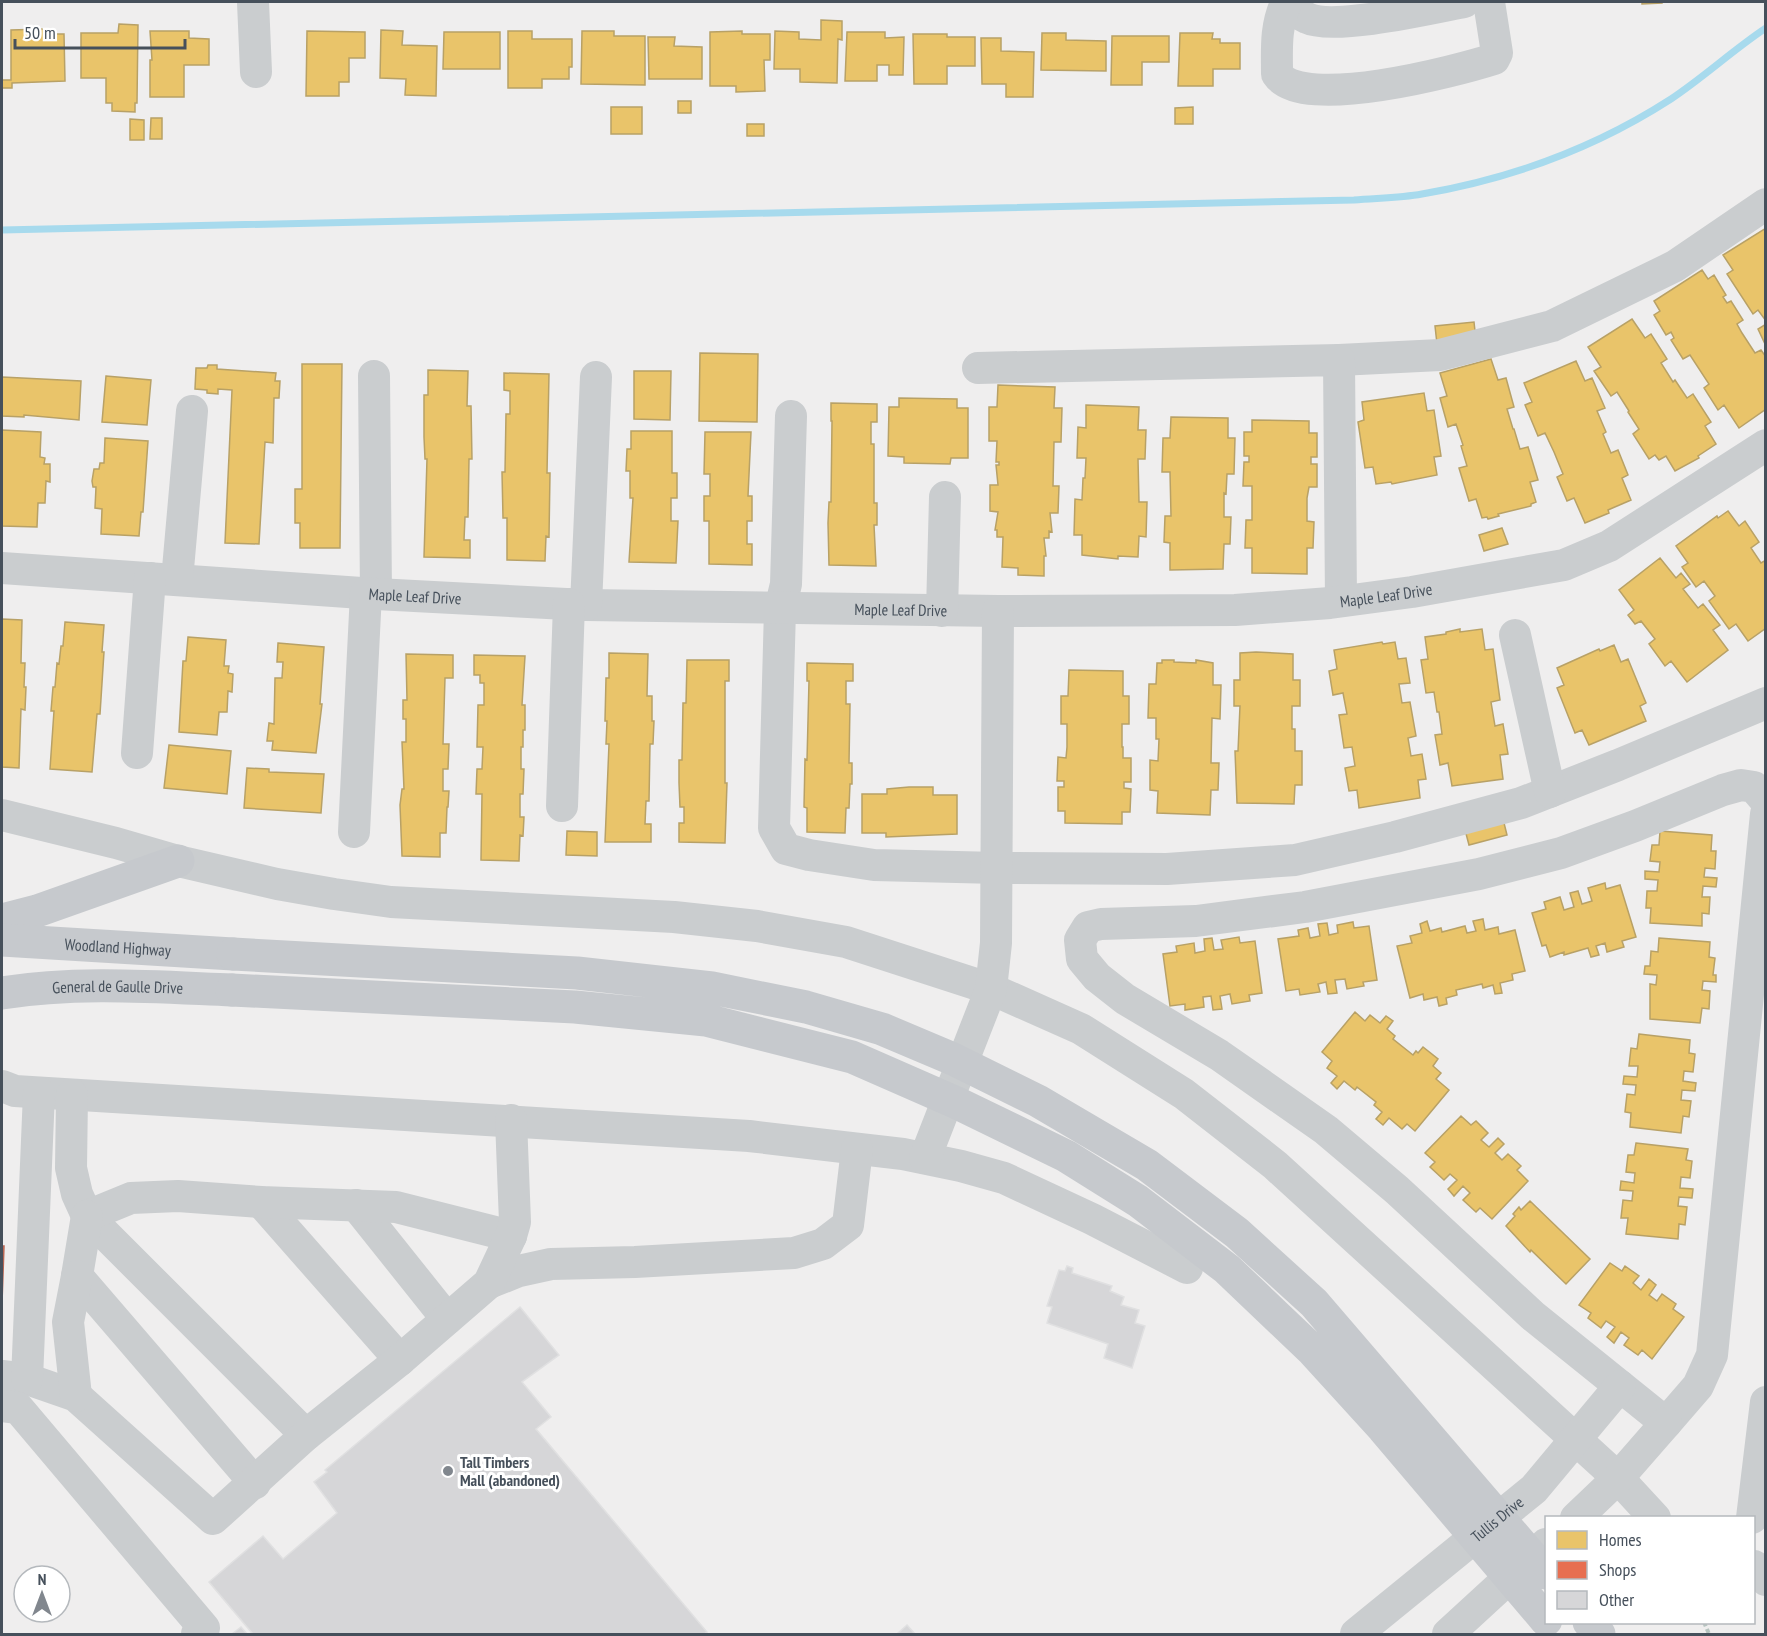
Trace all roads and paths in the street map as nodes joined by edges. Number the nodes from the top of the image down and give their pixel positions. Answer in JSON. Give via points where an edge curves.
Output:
{"nodes":[{"id":1,"x":253,"y":2,"type":"edge"},
{"id":2,"x":1285,"y":2,"type":"edge"},
{"id":3,"x":1464,"y":2,"type":"edge"},
{"id":4,"x":1489,"y":2,"type":"edge"},
{"id":5,"x":1339,"y":12,"type":"edge"},
{"id":6,"x":256,"y":72,"type":"dead end"},
{"id":7,"x":1766,"y":204,"type":"edge"},
{"id":8,"x":1339,"y":360,"type":"junction"},
{"id":9,"x":978,"y":368,"type":"dead end"},
{"id":10,"x":374,"y":376,"type":"dead end"},
{"id":11,"x":596,"y":377,"type":"dead end"},
{"id":12,"x":192,"y":411,"type":"dead end"},
{"id":13,"x":791,"y":416,"type":"dead end"},
{"id":14,"x":1766,"y":445,"type":"edge"},
{"id":15,"x":945,"y":497,"type":"dead end"},
{"id":16,"x":2,"y":568,"type":"edge"},
{"id":17,"x":164,"y":579,"type":"junction"},
{"id":18,"x":371,"y":593,"type":"junction"},
{"id":19,"x":1341,"y":601,"type":"junction"},
{"id":20,"x":578,"y":605,"type":"junction"},
{"id":21,"x":780,"y":609,"type":"junction"},
{"id":22,"x":942,"y":611,"type":"junction"},
{"id":23,"x":998,"y":611,"type":"junction"},
{"id":24,"x":1515,"y":635,"type":"dead end"},
{"id":25,"x":1766,"y":703,"type":"edge"},
{"id":26,"x":137,"y":753,"type":"dead end"},
{"id":27,"x":1550,"y":792,"type":"junction"},
{"id":28,"x":1766,"y":801,"type":"edge"},
{"id":29,"x":562,"y":806,"type":"dead end"},
{"id":30,"x":1766,"y":814,"type":"edge"},
{"id":31,"x":2,"y":815,"type":"edge"},
{"id":32,"x":354,"y":832,"type":"dead end"},
{"id":33,"x":178,"y":861,"type":"junction"},
{"id":34,"x":998,"y":868,"type":"junction"},
{"id":35,"x":2,"y":921,"type":"edge"},
{"id":36,"x":2,"y":940,"type":"edge"},
{"id":37,"x":991,"y":989,"type":"junction"},
{"id":38,"x":2,"y":993,"type":"edge"},
{"id":39,"x":2,"y":1086,"type":"edge"},
{"id":40,"x":39,"y":1093,"type":"junction"},
{"id":41,"x":72,"y":1095,"type":"junction"},
{"id":42,"x":511,"y":1120,"type":"junction"},
{"id":43,"x":857,"y":1149,"type":"junction"},
{"id":44,"x":925,"y":1158,"type":"junction"},
{"id":45,"x":261,"y":1202,"type":"junction"},
{"id":46,"x":356,"y":1205,"type":"junction"},
{"id":47,"x":87,"y":1216,"type":"junction"},
{"id":48,"x":511,"y":1236,"type":"junction"},
{"id":49,"x":1187,"y":1268,"type":"dead end"},
{"id":50,"x":77,"y":1276,"type":"junction"},
{"id":51,"x":489,"y":1283,"type":"junction"},
{"id":52,"x":447,"y":1319,"type":"junction"},
{"id":53,"x":400,"y":1360,"type":"junction"},
{"id":54,"x":14,"y":1378,"type":"edge"},
{"id":55,"x":1620,"y":1386,"type":"junction"},
{"id":56,"x":76,"y":1396,"type":"junction"},
{"id":57,"x":1766,"y":1402,"type":"edge"},
{"id":58,"x":2,"y":1406,"type":"edge"},
{"id":59,"x":1666,"y":1424,"type":"junction"},
{"id":60,"x":306,"y":1435,"type":"junction"},
{"id":61,"x":1576,"y":1440,"type":"junction"},
{"id":62,"x":1618,"y":1478,"type":"junction"},
{"id":63,"x":255,"y":1483,"type":"junction"},
{"id":64,"x":1578,"y":1516,"type":"edge"},
{"id":65,"x":1652,"y":1516,"type":"edge"},
{"id":66,"x":1752,"y":1516,"type":"edge"},
{"id":67,"x":1545,"y":1545,"type":"edge"},
{"id":68,"x":1755,"y":1567,"type":"edge"},
{"id":69,"x":1545,"y":1572,"type":"edge"},
{"id":70,"x":1766,"y":1580,"type":"edge"},
{"id":71,"x":1545,"y":1618,"type":"edge"},
{"id":72,"x":197,"y":1635,"type":"edge"},
{"id":73,"x":1356,"y":1635,"type":"edge"},
{"id":74,"x":1448,"y":1635,"type":"edge"}],
"edges":[{"from":1,"to":6,"type":"street"},
{"from":2,"to":4,"type":"street","via":[[1277,31],[1277,74],[1296,87],[1343,89],[1424,78],[1494,59],[1497,53]]},
{"from":2,"to":5,"type":"street","via":[[1308,20]]},
{"from":3,"to":5,"type":"street","via":[[1401,15]]},
{"from":7,"to":8,"type":"street","via":[[1675,266],[1552,326],[1440,355]]},
{"from":8,"to":9,"type":"street"},
{"from":8,"to":19,"type":"street"},
{"from":10,"to":18,"type":"street"},
{"from":11,"to":20,"type":"street"},
{"from":12,"to":17,"type":"street"},
{"from":13,"to":21,"type":"street","via":[[786,584]]},
{"from":14,"to":19,"type":"street","name":"Maple Leaf Drive","via":[[1609,546],[1564,565]]},
{"from":15,"to":22,"type":"street"},
{"from":16,"to":17,"type":"street","name":"Maple Leaf Drive"},
{"from":17,"to":18,"type":"street","name":"Maple Leaf Drive"},
{"from":17,"to":26,"type":"street"},
{"from":18,"to":20,"type":"street","name":"Maple Leaf Drive"},
{"from":18,"to":32,"type":"street"},
{"from":19,"to":23,"type":"street","name":"Maple Leaf Drive","via":[[1235,610]]},
{"from":20,"to":21,"type":"street","name":"Maple Leaf Drive"},
{"from":20,"to":29,"type":"street"},
{"from":21,"to":22,"type":"street","name":"Maple Leaf Drive"},
{"from":21,"to":34,"type":"street","via":[[774,828],[786,849],[874,865]]},
{"from":22,"to":23,"type":"street","name":"Maple Leaf Drive"},
{"from":23,"to":34,"type":"street"},
{"from":24,"to":27,"type":"street"},
{"from":25,"to":27,"type":"street"},
{"from":27,"to":34,"type":"street","via":[[1509,807],[1295,860],[1167,869]]},
{"from":28,"to":55,"type":"street","via":[[1754,787],[1742,786],[1561,853],[1479,874],[1283,910],[1196,921],[1101,924],[1088,927],[1080,940],[1082,959],[1097,977],[1326,1130],[1533,1316]]},
{"from":30,"to":59,"type":"street","via":[[1712,1354],[1698,1386]]},
{"from":31,"to":33,"type":"street"},
{"from":33,"to":35,"type":"main road"},
{"from":33,"to":37,"type":"street","via":[[277,884],[390,902],[674,917],[758,926],[846,942]]},
{"from":34,"to":37,"type":"street"},
{"from":36,"to":69,"type":"main road","name":"Woodland Highway","bridge":true,"via":[[577,973],[712,988],[806,1007],[882,1029],[1038,1101],[1147,1165],[1237,1233],[1314,1303]]},
{"from":37,"to":44,"type":"street"},
{"from":37,"to":61,"type":"street","via":[[1081,1029],[1184,1094],[1275,1165]]},
{"from":38,"to":71,"type":"main road","name":"General de Gaulle Drive","bridge":true,"via":[[46,987],[136,987],[575,1007],[706,1020],[852,1057],[1066,1156],[1138,1201],[1227,1269],[1311,1348]]},
{"from":39,"to":40,"type":"street"},
{"from":40,"to":41,"type":"street"},
{"from":40,"to":54,"type":"street"},
{"from":41,"to":42,"type":"street"},
{"from":41,"to":47,"type":"street","via":[[70,1168]]},
{"from":42,"to":43,"type":"street","via":[[749,1136]]},
{"from":42,"to":48,"type":"street","via":[[515,1190]]},
{"from":43,"to":44,"type":"street"},
{"from":43,"to":51,"type":"street","via":[[848,1225],[823,1244],[794,1253],[551,1264]]},
{"from":44,"to":49,"type":"street","via":[[1004,1178]]},
{"from":45,"to":46,"type":"street"},
{"from":45,"to":47,"type":"street","via":[[178,1196],[131,1198]]},
{"from":45,"to":53,"type":"street"},
{"from":46,"to":48,"type":"street","via":[[396,1207]]},
{"from":46,"to":52,"type":"street"},
{"from":47,"to":50,"type":"street"},
{"from":47,"to":60,"type":"street"},
{"from":48,"to":51,"type":"street"},
{"from":50,"to":56,"type":"street","via":[[68,1322]]},
{"from":50,"to":63,"type":"street"},
{"from":51,"to":52,"type":"street"},
{"from":52,"to":53,"type":"street"},
{"from":53,"to":60,"type":"street"},
{"from":54,"to":56,"type":"street"},
{"from":55,"to":59,"type":"street"},
{"from":55,"to":61,"type":"street","name":"Tullis Drive"},
{"from":56,"to":63,"type":"street","via":[[213,1519]]},
{"from":57,"to":66,"type":"street"},
{"from":58,"to":72,"type":"street","via":[[18,1408],[204,1628]]},
{"from":59,"to":62,"type":"street"},
{"from":60,"to":63,"type":"street"},
{"from":61,"to":62,"type":"street"},
{"from":61,"to":73,"type":"street","name":"Tullis Drive","via":[[1534,1489]]},
{"from":62,"to":64,"type":"street"},
{"from":62,"to":65,"type":"street"},
{"from":67,"to":74,"type":"street"},
{"from":68,"to":70,"type":"street"}]}
